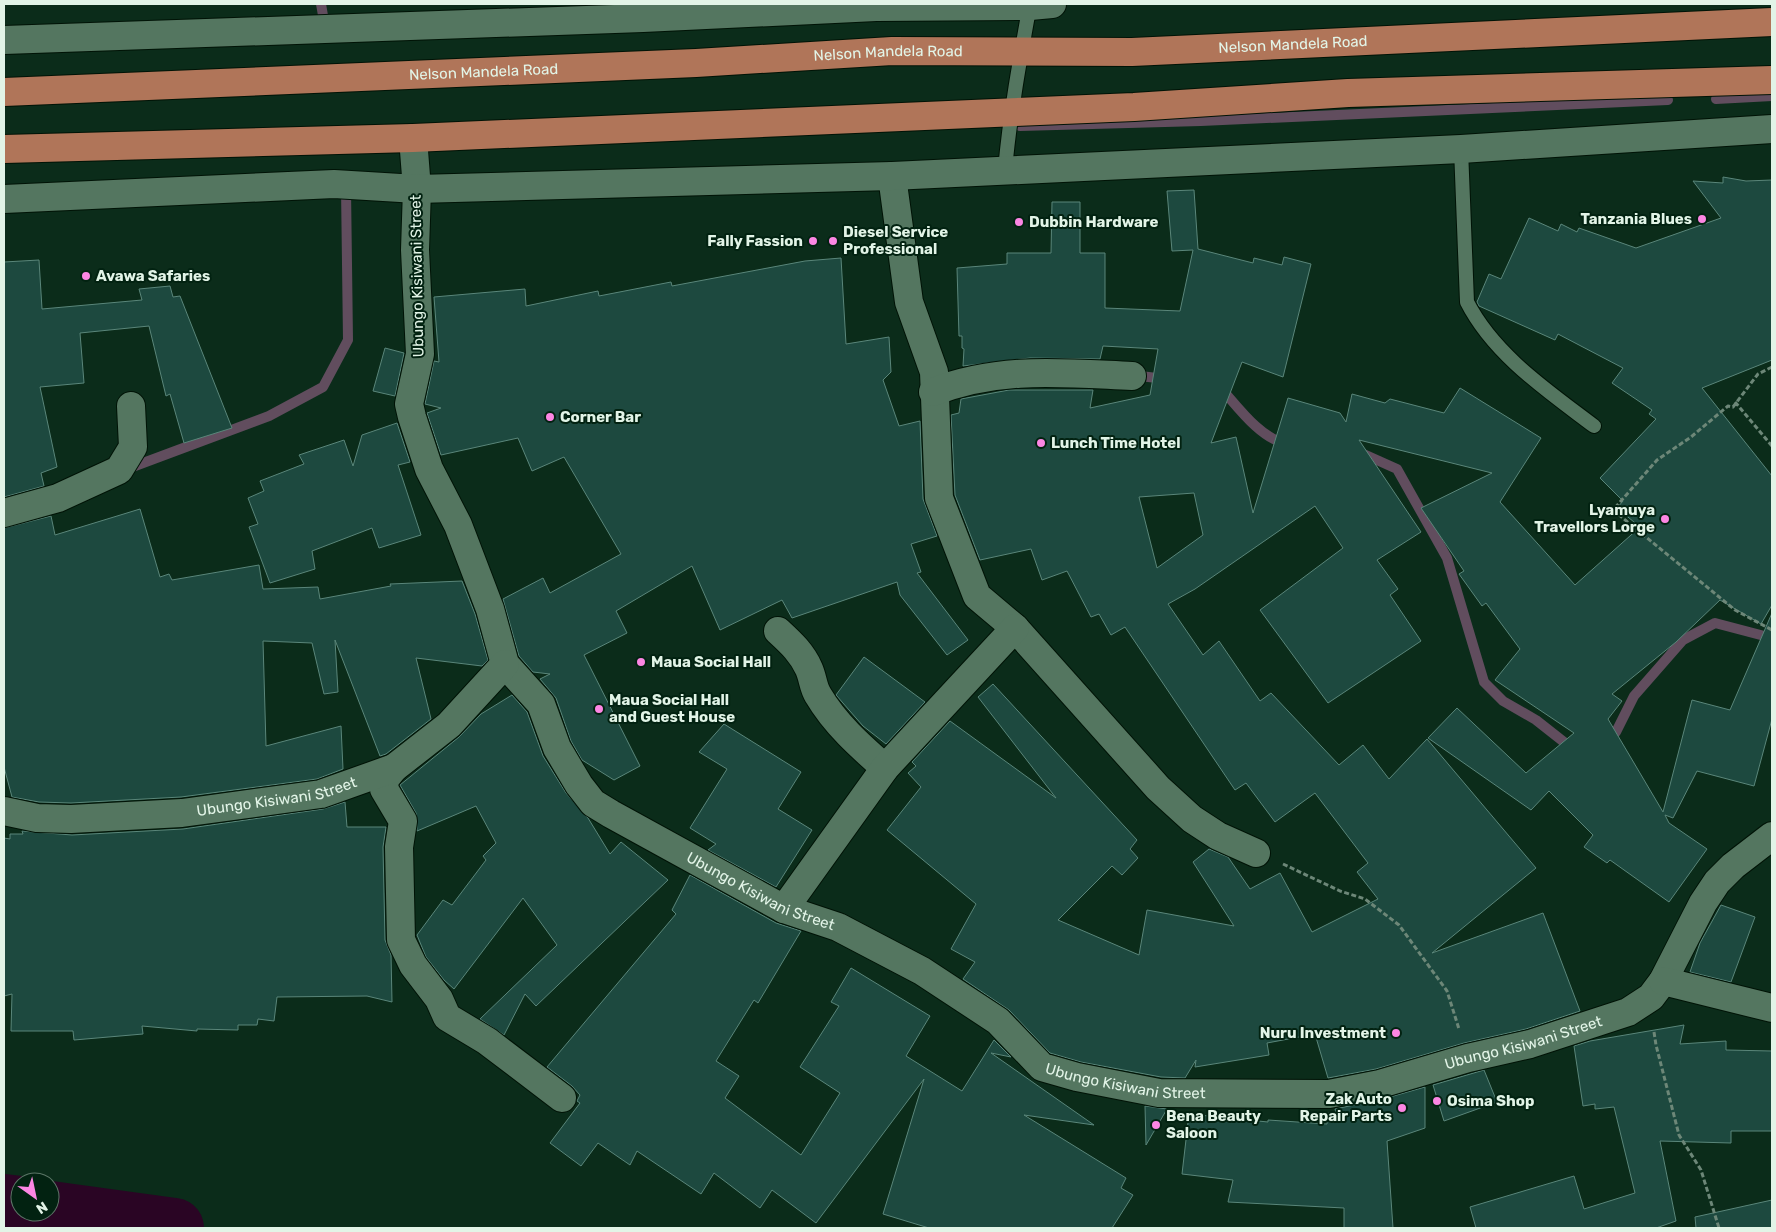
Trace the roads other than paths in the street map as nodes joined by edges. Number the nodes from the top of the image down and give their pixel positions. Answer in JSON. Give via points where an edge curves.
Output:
{"nodes":[{"id":1,"x":876,"y":5,"type":"edge"},
{"id":2,"x":1037,"y":5,"type":"edge"},
{"id":3,"x":1772,"y":22,"type":"edge"},
{"id":4,"x":4,"y":40,"type":"edge"},
{"id":5,"x":1023,"y":53,"type":"junction"},
{"id":6,"x":1772,"y":80,"type":"edge"},
{"id":7,"x":4,"y":92,"type":"edge"},
{"id":8,"x":1010,"y":112,"type":"junction"},
{"id":9,"x":1772,"y":130,"type":"edge"},
{"id":10,"x":413,"y":138,"type":"junction"},
{"id":11,"x":4,"y":149,"type":"edge"},
{"id":12,"x":1461,"y":149,"type":"junction"},
{"id":13,"x":1005,"y":170,"type":"junction"},
{"id":14,"x":892,"y":176,"type":"junction"},
{"id":15,"x":416,"y":189,"type":"junction"},
{"id":16,"x":4,"y":199,"type":"edge"},
{"id":17,"x":1132,"y":376,"type":"dead end"},
{"id":18,"x":933,"y":392,"type":"junction"},
{"id":19,"x":131,"y":406,"type":"dead end"},
{"id":20,"x":1594,"y":426,"type":"dead end"},
{"id":21,"x":4,"y":513,"type":"edge"},
{"id":22,"x":1016,"y":628,"type":"junction"},
{"id":23,"x":778,"y":632,"type":"dead end"},
{"id":24,"x":505,"y":664,"type":"junction"},
{"id":25,"x":394,"y":768,"type":"junction"},
{"id":26,"x":885,"y":768,"type":"junction"},
{"id":27,"x":4,"y":811,"type":"edge"},
{"id":28,"x":1772,"y":836,"type":"edge"},
{"id":29,"x":1256,"y":853,"type":"road end"},
{"id":30,"x":784,"y":908,"type":"junction"},
{"id":31,"x":1657,"y":989,"type":"junction"},
{"id":32,"x":1772,"y":1008,"type":"edge"},
{"id":33,"x":562,"y":1098,"type":"dead end"}],
"edges":[{"from":1,"to":2,"type":"street"},
{"from":1,"to":4,"type":"street","via":[[643,18]]},
{"from":2,"to":5,"type":"lane"},
{"from":3,"to":5,"type":"main road","name":"Nelson Mandela Road","via":[[1132,52]]},
{"from":5,"to":7,"type":"main road","name":"Nelson Mandela Road","via":[[892,51],[696,63]]},
{"from":5,"to":8,"type":"lane"},
{"from":6,"to":8,"type":"main road","via":[[1348,93]]},
{"from":8,"to":10,"type":"main road"},
{"from":8,"to":13,"type":"lane"},
{"from":9,"to":12,"type":"street"},
{"from":10,"to":11,"type":"main road"},
{"from":10,"to":15,"type":"street","name":"Ubungo Kisiwani Street"},
{"from":12,"to":13,"type":"street"},
{"from":12,"to":20,"type":"lane","via":[[1467,302],[1477,321],[1527,374]]},
{"from":13,"to":14,"type":"street"},
{"from":14,"to":15,"type":"street"},
{"from":14,"to":18,"type":"street","via":[[910,302],[934,372]]},
{"from":15,"to":16,"type":"street","via":[[334,184]]},
{"from":15,"to":24,"type":"street","name":"Ubungo Kisiwani Street","via":[[420,354],[409,404],[429,469],[458,525],[484,592]]},
{"from":17,"to":18,"type":"street","via":[[1000,373]]},
{"from":18,"to":22,"type":"street","via":[[939,498],[978,596]]},
{"from":19,"to":21,"type":"street","via":[[132,447],[119,470],[58,498]]},
{"from":22,"to":26,"type":"street"},
{"from":22,"to":29,"type":"street","via":[[1158,788],[1192,819],[1218,836]]},
{"from":23,"to":26,"type":"street","via":[[802,654],[816,692],[830,714]]},
{"from":24,"to":25,"type":"street","name":"Ubungo Kisiwani Street","via":[[449,725]]},
{"from":24,"to":30,"type":"street","name":"Ubungo Kisiwani Street","via":[[541,704],[557,748],[593,803]]},
{"from":25,"to":27,"type":"street","name":"Ubungo Kisiwani Street","via":[[321,794],[182,813],[70,820]]},
{"from":25,"to":33,"type":"street","via":[[385,779],[384,789],[403,821],[399,847],[401,940],[447,1017],[487,1041]]},
{"from":26,"to":30,"type":"street","via":[[860,807]]},
{"from":28,"to":31,"type":"street","name":"Ubungo Kisiwani Street","via":[[1717,882]]},
{"from":30,"to":31,"type":"street","name":"Ubungo Kisiwani Street","via":[[838,927],[922,971],[998,1021],[1042,1067],[1159,1093],[1329,1094],[1380,1084],[1530,1044],[1608,1019],[1628,1012]]},
{"from":31,"to":32,"type":"street"}]}
